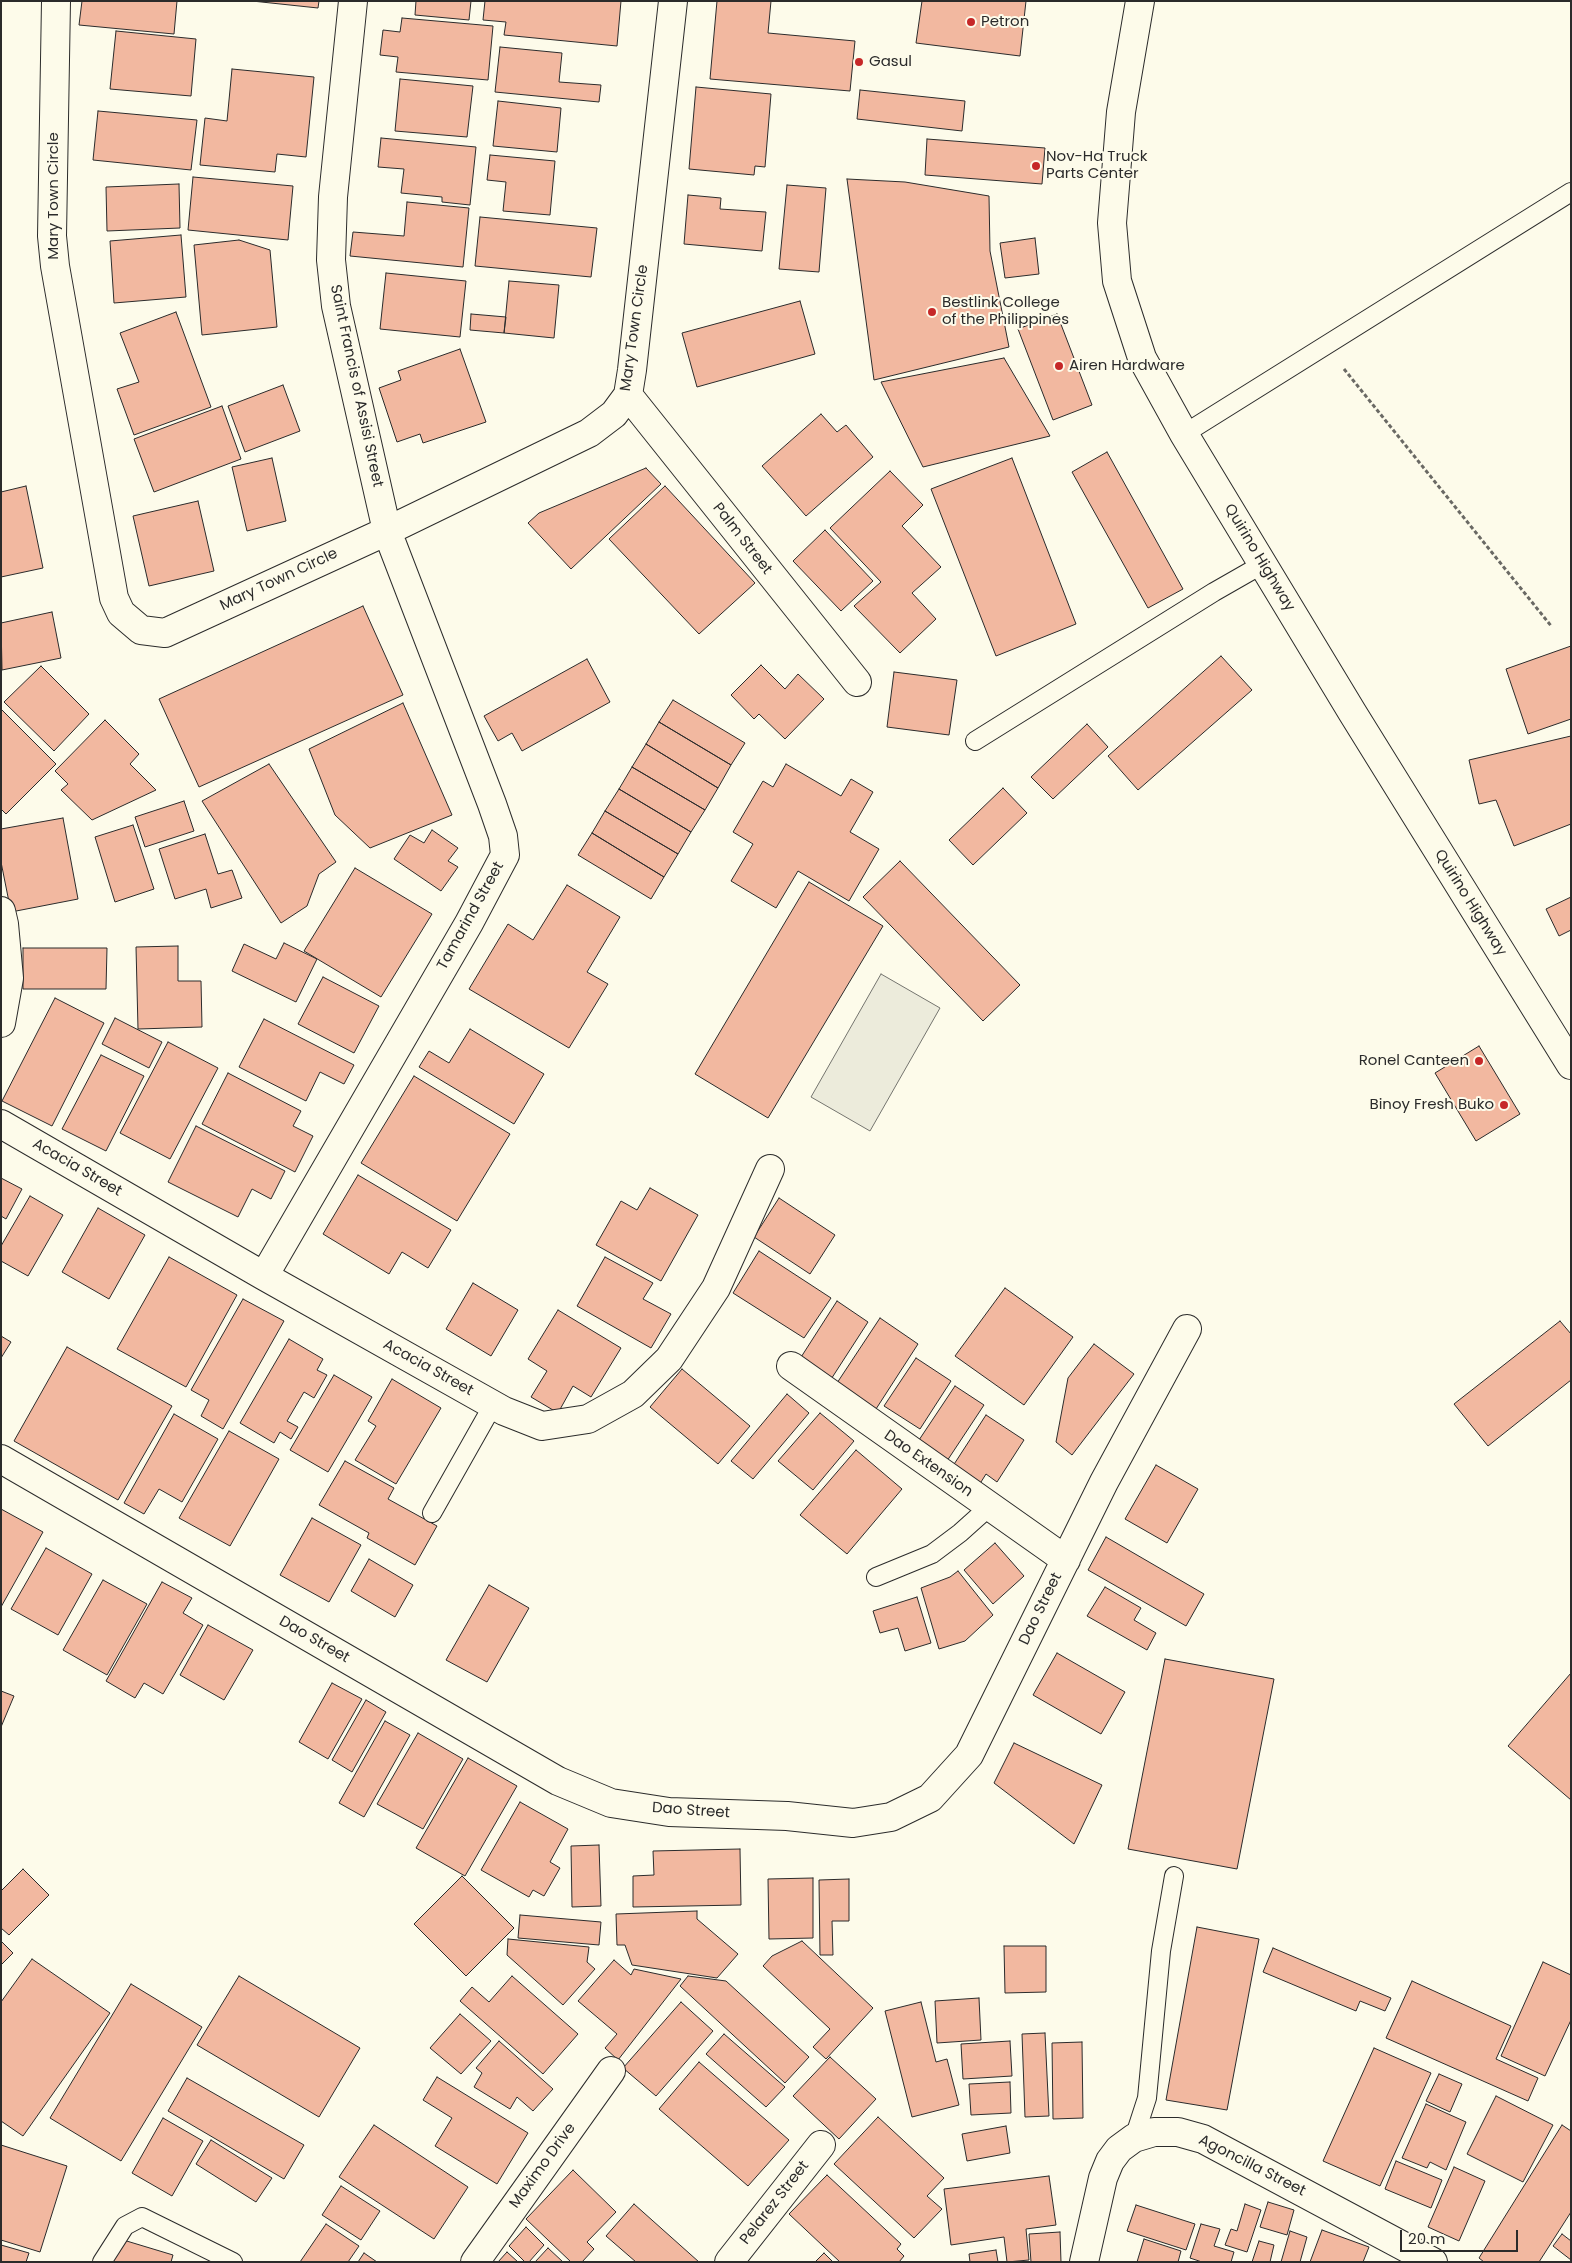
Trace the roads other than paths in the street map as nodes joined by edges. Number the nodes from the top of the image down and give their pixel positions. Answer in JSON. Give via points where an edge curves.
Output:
{"nodes":[{"id":1,"x":56,"y":1,"type":"edge"},
{"id":2,"x":353,"y":1,"type":"edge"},
{"id":3,"x":673,"y":1,"type":"edge"},
{"id":4,"x":1140,"y":1,"type":"edge"},
{"id":5,"x":1571,"y":192,"type":"edge"},
{"id":6,"x":628,"y":395,"type":"junction"},
{"id":7,"x":1184,"y":434,"type":"junction"},
{"id":8,"x":387,"y":531,"type":"junction"},
{"id":9,"x":1263,"y":564,"type":"junction"},
{"id":10,"x":858,"y":682,"type":"dead end"},
{"id":11,"x":974,"y":741,"type":"dead end"},
{"id":12,"x":1,"y":911,"type":"edge"},
{"id":13,"x":1,"y":1023,"type":"edge"},
{"id":14,"x":1571,"y":1064,"type":"edge"},
{"id":15,"x":1,"y":1124,"type":"edge"},
{"id":16,"x":770,"y":1169,"type":"dead end"},
{"id":17,"x":264,"y":1276,"type":"junction"},
{"id":18,"x":1188,"y":1329,"type":"dead end"},
{"id":19,"x":791,"y":1366,"type":"dead end"},
{"id":20,"x":493,"y":1405,"type":"junction"},
{"id":21,"x":1,"y":1459,"type":"edge"},
{"id":22,"x":989,"y":1507,"type":"junction"},
{"id":23,"x":432,"y":1513,"type":"dead end"},
{"id":24,"x":1066,"y":1560,"type":"junction"},
{"id":25,"x":876,"y":1577,"type":"dead end"},
{"id":26,"x":1174,"y":1876,"type":"dead end"},
{"id":27,"x":611,"y":2071,"type":"dead end"},
{"id":28,"x":1134,"y":2138,"type":"junction"},
{"id":29,"x":821,"y":2145,"type":"dead end"},
{"id":30,"x":102,"y":2262,"type":"edge"},
{"id":31,"x":233,"y":2262,"type":"edge"},
{"id":32,"x":475,"y":2262,"type":"edge"},
{"id":33,"x":729,"y":2262,"type":"edge"},
{"id":34,"x":1084,"y":2262,"type":"edge"},
{"id":35,"x":1433,"y":2262,"type":"edge"}],
"edges":[{"from":1,"to":8,"type":"street","name":"Mary Town Circle","via":[[52,236],[55,266],[114,598],[122,614],[141,630],[165,633]]},
{"from":2,"to":8,"type":"street","name":"Saint Francis of Assisi Street","via":[[333,196],[331,260],[336,306]]},
{"from":3,"to":6,"type":"street","name":"Mary Town Circle"},
{"from":4,"to":7,"type":"street","name":"Quirino Highway","via":[[1121,112],[1112,214],[1117,281],[1142,358]]},
{"from":5,"to":7,"type":"lane"},
{"from":6,"to":8,"type":"street","name":"Mary Town Circle","via":[[614,414],[590,432]]},
{"from":6,"to":10,"type":"street","name":"Palm Street"},
{"from":7,"to":9,"type":"street","name":"Quirino Highway"},
{"from":8,"to":17,"type":"street","name":"Tamarind Street","via":[[492,804],[503,836],[505,855],[493,882]]},
{"from":9,"to":11,"type":"lane"},
{"from":9,"to":14,"type":"street","name":"Quirino Highway"},
{"from":12,"to":13,"type":"street","via":[[9,978]]},
{"from":15,"to":17,"type":"street","name":"Acacia Street"},
{"from":16,"to":20,"type":"street","name":"Acacia Street","via":[[716,1288],[669,1359],[633,1394],[588,1419],[542,1426]]},
{"from":17,"to":20,"type":"street","name":"Acacia Street"},
{"from":18,"to":24,"type":"street","name":"Dao Street","via":[[1104,1482]]},
{"from":19,"to":22,"type":"street","name":"Dao Extension"},
{"from":20,"to":23,"type":"lane"},
{"from":21,"to":24,"type":"street","name":"Dao Street","via":[[558,1781],[611,1803],[669,1812],[787,1816],[853,1823],[891,1817],[930,1798],[969,1755]]},
{"from":22,"to":24,"type":"street","name":"Dao Extension"},
{"from":22,"to":25,"type":"lane","via":[[932,1554]]},
{"from":26,"to":28,"type":"lane","via":[[1161,1951],[1147,2098]]},
{"from":27,"to":32,"type":"street","name":"Maximo Drive"},
{"from":28,"to":34,"type":"street","name":"Agoncilla Street","via":[[1119,2149],[1103,2178]]},
{"from":28,"to":35,"type":"street","name":"Agoncilla Street","via":[[1154,2132],[1178,2132],[1203,2139]]},
{"from":29,"to":33,"type":"street","name":"Pelarez Street"},
{"from":30,"to":31,"type":"lane","via":[[125,2226],[142,2217]]}]}
